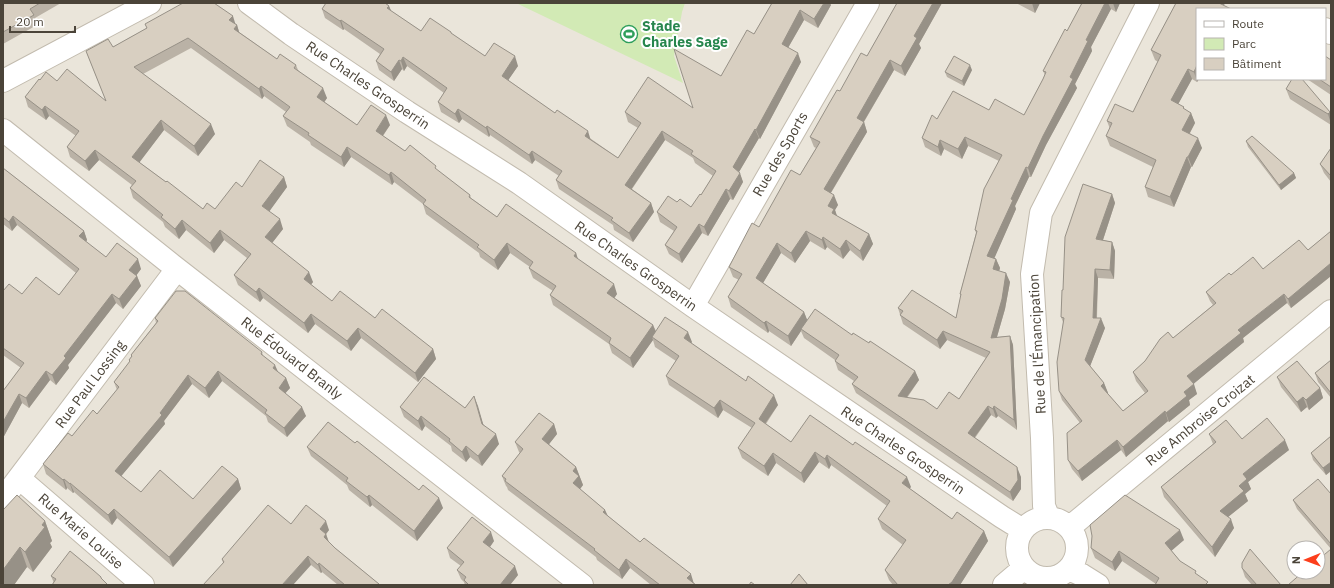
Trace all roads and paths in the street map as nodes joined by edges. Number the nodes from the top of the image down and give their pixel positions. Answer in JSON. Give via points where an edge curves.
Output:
{"nodes":[{"id":1,"x":150,"y":3,"type":"edge"},
{"id":2,"x":249,"y":3,"type":"edge"},
{"id":3,"x":868,"y":3,"type":"edge"},
{"id":4,"x":1148,"y":3,"type":"edge"},
{"id":5,"x":3,"y":81,"type":"edge"},
{"id":6,"x":3,"y":130,"type":"edge"},
{"id":7,"x":177,"y":269,"type":"junction"},
{"id":8,"x":693,"y":306,"type":"junction"},
{"id":9,"x":1331,"y":311,"type":"edge"},
{"id":10,"x":19,"y":478,"type":"junction"},
{"id":11,"x":3,"y":498,"type":"edge"},
{"id":12,"x":1058,"y":522,"type":"junction"},
{"id":13,"x":1023,"y":530,"type":"junction"},
{"id":14,"x":1024,"y":568,"type":"junction"},
{"id":15,"x":1069,"y":569,"type":"junction"},
{"id":16,"x":144,"y":585,"type":"edge"},
{"id":17,"x":582,"y":585,"type":"edge"},
{"id":18,"x":1004,"y":585,"type":"edge"},
{"id":19,"x":1098,"y":585,"type":"edge"}],
"edges":[{"from":1,"to":5,"type":"street"},
{"from":2,"to":8,"type":"street","name":"Rue Charles Grosperrin","via":[[394,103],[519,183]]},
{"from":3,"to":8,"type":"street","name":"Rue des Sports"},
{"from":4,"to":12,"type":"street","name":"Rue de l'Émancipation","via":[[1041,214],[1032,274],[1044,506]]},
{"from":6,"to":7,"type":"street","name":"Rue Édouard Branly"},
{"from":7,"to":10,"type":"street","name":"Rue Paul Lossing"},
{"from":7,"to":17,"type":"street","name":"Rue Édouard Branly"},
{"from":8,"to":13,"type":"street","name":"Rue Charles Grosperrin"},
{"from":9,"to":12,"type":"street","name":"Rue Ambroise Croizat","via":[[1076,522]]},
{"from":10,"to":11,"type":"street","name":"Rue Paul Lossing"},
{"from":10,"to":16,"type":"street","name":"Rue Marie Louise"},
{"from":12,"to":13,"type":"street","via":[[1034,521]]},
{"from":12,"to":15,"type":"street","via":[[1073,533],[1076,542],[1077,552]]},
{"from":13,"to":14,"type":"street","via":[[1017,545]]},
{"from":14,"to":15,"type":"street","via":[[1038,577],[1046,578],[1058,576]]},
{"from":14,"to":18,"type":"street"},
{"from":15,"to":19,"type":"street"}]}
